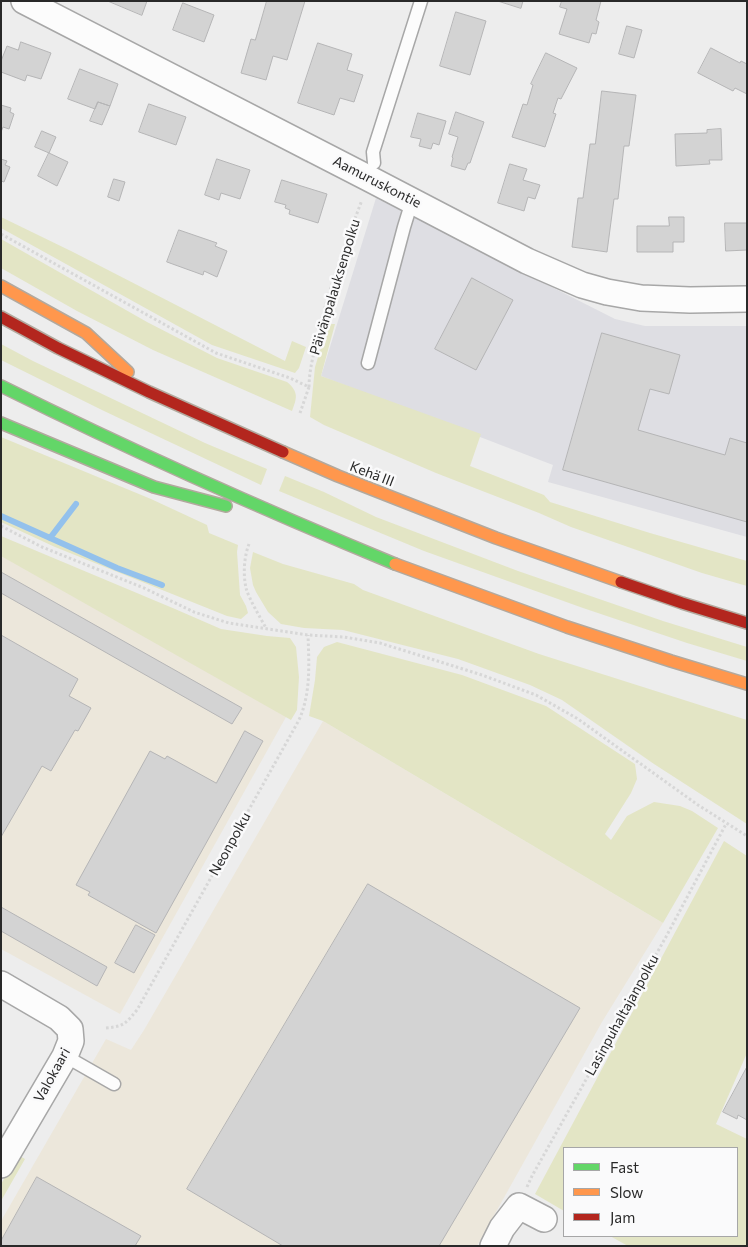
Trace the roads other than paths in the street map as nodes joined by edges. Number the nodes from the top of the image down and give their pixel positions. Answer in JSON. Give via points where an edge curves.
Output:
{"nodes":[{"id":1,"x":24,"y":1,"type":"edge"},
{"id":2,"x":421,"y":1,"type":"edge"},
{"id":3,"x":374,"y":164,"type":"dead end"},
{"id":4,"x":412,"y":201,"type":"junction"},
{"id":5,"x":1,"y":286,"type":"edge"},
{"id":6,"x":747,"y":299,"type":"edge"},
{"id":7,"x":1,"y":317,"type":"edge"},
{"id":8,"x":368,"y":363,"type":"dead end"},
{"id":9,"x":1,"y":386,"type":"edge"},
{"id":10,"x":150,"y":392,"type":"junction"},
{"id":11,"x":1,"y":423,"type":"edge"},
{"id":12,"x":310,"y":529,"type":"junction"},
{"id":13,"x":747,"y":623,"type":"edge"},
{"id":14,"x":747,"y":684,"type":"edge"},
{"id":15,"x":1,"y":984,"type":"edge"},
{"id":16,"x":64,"y":1056,"type":"junction"},
{"id":17,"x":114,"y":1084,"type":"dead end"},
{"id":18,"x":1,"y":1165,"type":"edge"},
{"id":19,"x":544,"y":1218,"type":"dead end"},
{"id":20,"x":493,"y":1246,"type":"edge"}],
"edges":[{"from":1,"to":4,"type":"street","name":"Aamuruskontie"},
{"from":2,"to":3,"type":"lane","via":[[373,152]]},
{"from":4,"to":6,"type":"street","name":"Aamuruskontie","via":[[527,261],[582,285],[641,298]]},
{"from":4,"to":8,"type":"lane"},
{"from":5,"to":10,"type":"highway","via":[[86,333]]},
{"from":7,"to":10,"type":"highway","name":"Kehä III"},
{"from":9,"to":12,"type":"highway","via":[[160,463]]},
{"from":10,"to":13,"type":"highway","name":"Kehä III","via":[[338,476],[496,538]]},
{"from":11,"to":12,"type":"highway","via":[[154,487]]},
{"from":12,"to":14,"type":"highway","via":[[567,627]]},
{"from":15,"to":16,"type":"street","name":"Valokaari","via":[[59,1018],[70,1029],[71,1041]]},
{"from":16,"to":17,"type":"lane"},
{"from":16,"to":18,"type":"street","name":"Valokaari"},
{"from":19,"to":20,"type":"street","via":[[519,1206]]}]}
